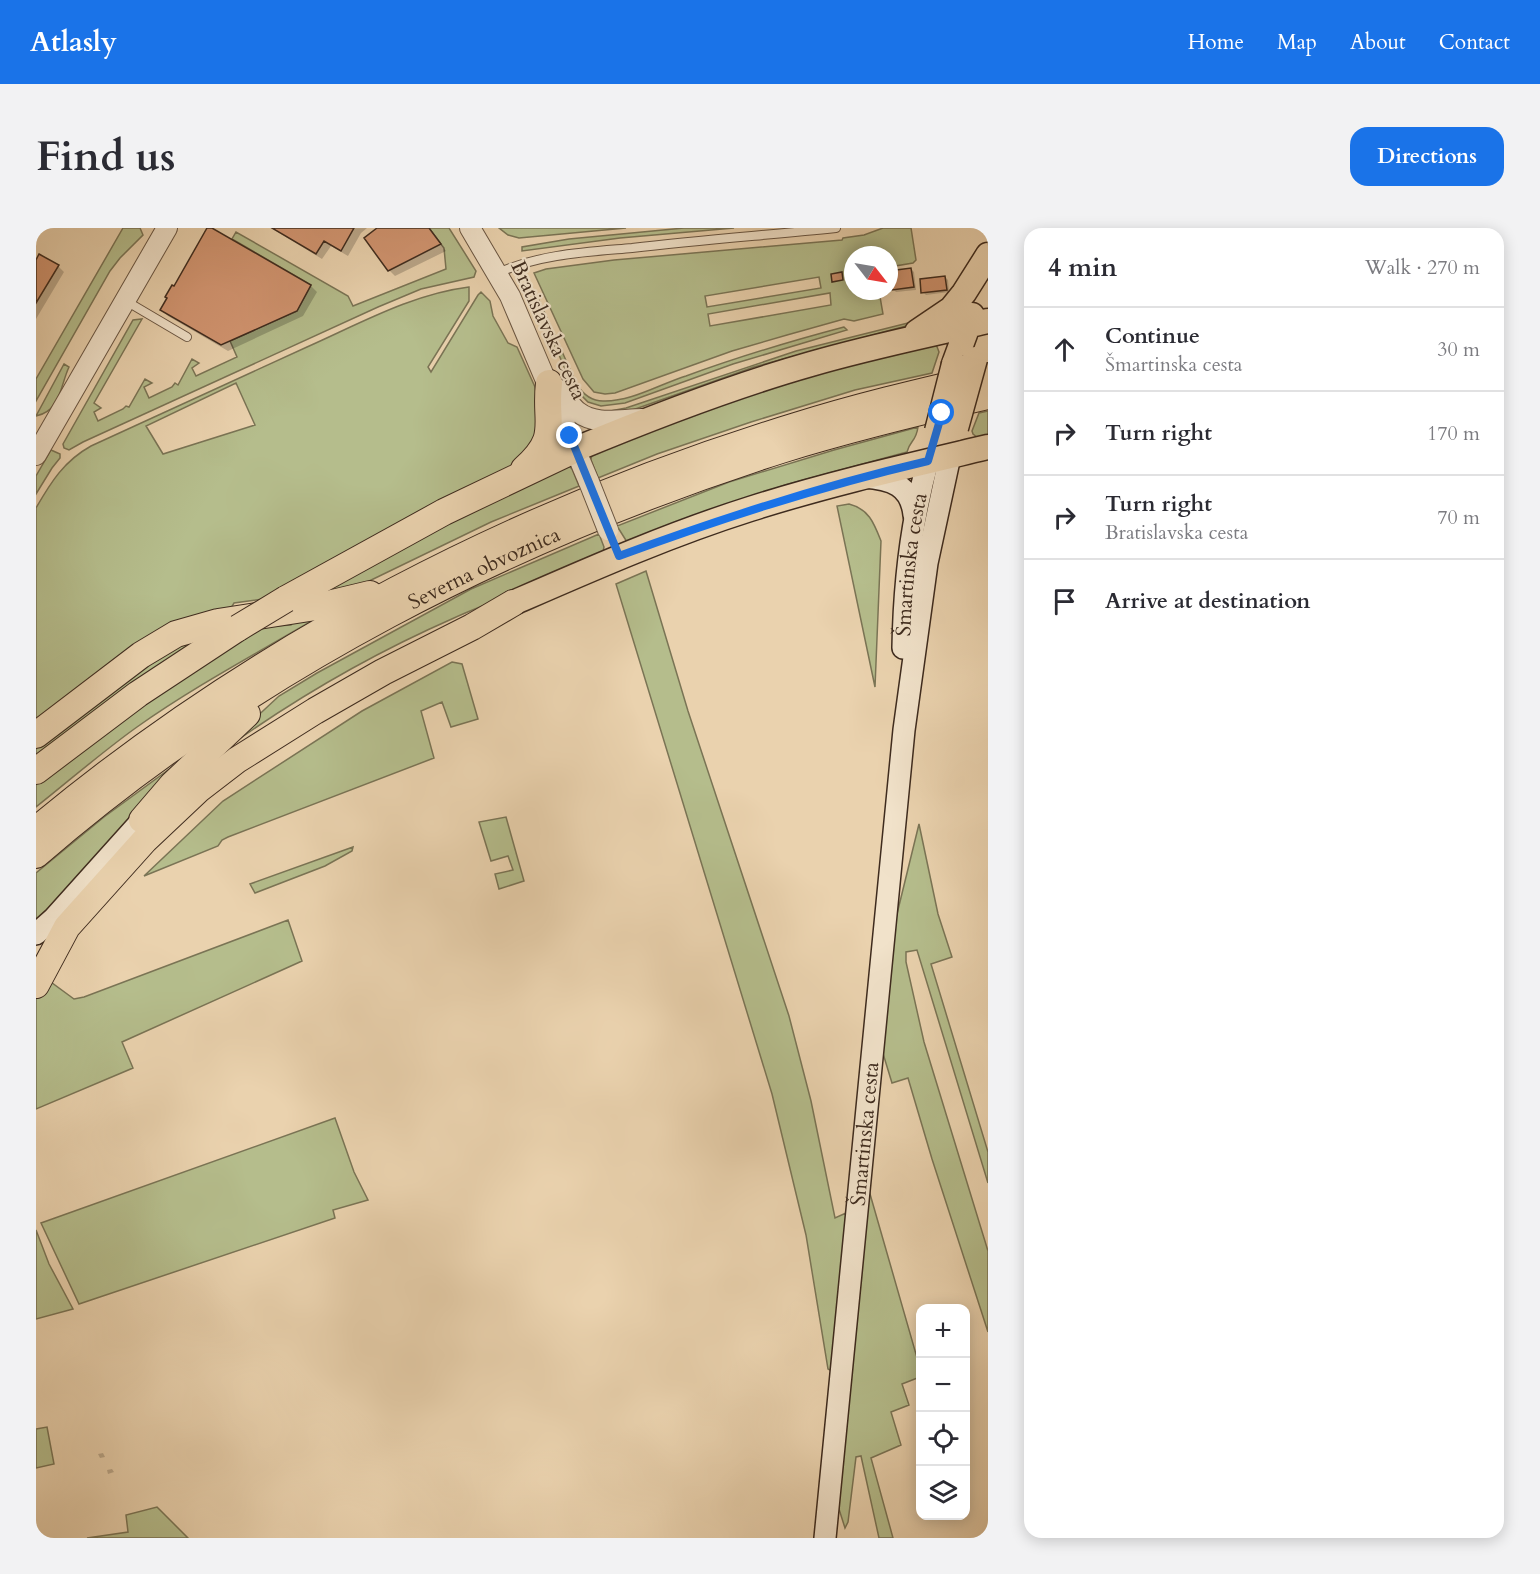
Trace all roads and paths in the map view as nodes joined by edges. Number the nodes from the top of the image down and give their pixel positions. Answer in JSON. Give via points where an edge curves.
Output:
{"nodes":[{"id":1,"x":167,"y":228,"type":"edge"},
{"id":2,"x":470,"y":228,"type":"edge"},
{"id":3,"x":836,"y":228,"type":"edge"},
{"id":4,"x":773,"y":231,"type":"edge"},
{"id":5,"x":988,"y":255,"type":"edge"},
{"id":6,"x":988,"y":266,"type":"edge"},
{"id":7,"x":498,"y":273,"type":"junction"},
{"id":8,"x":125,"y":301,"type":"junction"},
{"id":9,"x":981,"y":324,"type":"edge"},
{"id":10,"x":187,"y":337,"type":"dead end"},
{"id":11,"x":905,"y":340,"type":"junction"},
{"id":12,"x":972,"y":367,"type":"edge"},
{"id":13,"x":549,"y":383,"type":"junction"},
{"id":14,"x":988,"y":396,"type":"edge"},
{"id":15,"x":646,"y":420,"type":"junction"},
{"id":16,"x":988,"y":447,"type":"edge"},
{"id":17,"x":576,"y":449,"type":"junction"},
{"id":18,"x":36,"y":455,"type":"edge"},
{"id":19,"x":939,"y":458,"type":"junction"},
{"id":20,"x":517,"y":476,"type":"junction"},
{"id":21,"x":861,"y":477,"type":"junction"},
{"id":22,"x":914,"y":520,"type":"junction"},
{"id":23,"x":619,"y":556,"type":"junction"},
{"id":24,"x":413,"y":582,"type":"junction"},
{"id":25,"x":513,"y":603,"type":"junction"},
{"id":26,"x":343,"y":641,"type":"junction"},
{"id":27,"x":904,"y":730,"type":"junction"},
{"id":28,"x":36,"y":735,"type":"edge"},
{"id":29,"x":36,"y":771,"type":"edge"},
{"id":30,"x":142,"y":820,"type":"junction"},
{"id":31,"x":36,"y":830,"type":"edge"},
{"id":32,"x":36,"y":855,"type":"edge"},
{"id":33,"x":54,"y":918,"type":"junction"},
{"id":34,"x":36,"y":934,"type":"edge"},
{"id":35,"x":36,"y":963,"type":"edge"},
{"id":36,"x":36,"y":985,"type":"edge"},
{"id":37,"x":825,"y":1538,"type":"edge"}],
"edges":[{"from":1,"to":8,"type":"street"},
{"from":2,"to":7,"type":"street","name":"Bratislavska cesta"},
{"from":3,"to":4,"type":"lane"},
{"from":4,"to":7,"type":"lane","via":[[573,254],[533,261]]},
{"from":5,"to":11,"type":"main road","via":[[951,309]]},
{"from":6,"to":9,"type":"main road","name":"Šmartinska cesta"},
{"from":7,"to":13,"type":"street","name":"Bratislavska cesta"},
{"from":8,"to":10,"type":"lane"},
{"from":8,"to":18,"type":"street","via":[[44,435]]},
{"from":9,"to":11,"type":"main road"},
{"from":9,"to":12,"type":"main road","name":"Šmartinska cesta"},
{"from":11,"to":15,"type":"main road","via":[[778,374]]},
{"from":12,"to":19,"type":"main road","name":"Šmartinska cesta","bridge":true},
{"from":12,"to":24,"type":"highway","name":"Severna obvoznica","via":[[866,406],[724,449],[577,505]]},
{"from":13,"to":15,"type":"street","via":[[589,418]]},
{"from":13,"to":17,"type":"street","name":"Bratislavska cesta"},
{"from":13,"to":20,"type":"highway","via":[[546,441],[536,458]]},
{"from":14,"to":26,"type":"highway","name":"Severna obvoznica","via":[[793,446],[644,498],[462,578]]},
{"from":15,"to":17,"type":"main road"},
{"from":16,"to":19,"type":"main road"},
{"from":17,"to":20,"type":"highway"},
{"from":17,"to":23,"type":"street","name":"Bratislavska cesta","bridge":true},
{"from":19,"to":21,"type":"main road"},
{"from":19,"to":22,"type":"main road","name":"Šmartinska cesta"},
{"from":19,"to":27,"type":"main road","name":"Šmartinska cesta"},
{"from":20,"to":29,"type":"highway","bridge":true,"via":[[386,543],[238,628],[138,694]]},
{"from":21,"to":22,"type":"main road","via":[[879,478],[905,490],[912,502]]},
{"from":21,"to":23,"type":"main road","via":[[747,510]]},
{"from":22,"to":27,"type":"main road","name":"Šmartinska cesta","via":[[903,631]]},
{"from":23,"to":25,"type":"main road"},
{"from":24,"to":28,"type":"highway","via":[[352,599],[218,622],[176,634],[141,655]]},
{"from":24,"to":31,"type":"highway","name":"Severna obvoznica","via":[[218,695],[124,760]]},
{"from":25,"to":30,"type":"main road","via":[[470,616],[337,684],[220,757]]},
{"from":25,"to":36,"type":"highway","via":[[325,705],[237,760],[198,790],[151,834],[67,927]]},
{"from":26,"to":30,"type":"highway","via":[[220,738]]},
{"from":26,"to":32,"type":"highway","name":"Severna obvoznica","via":[[174,747]]},
{"from":27,"to":37,"type":"main road","name":"Šmartinska cesta"},
{"from":30,"to":33,"type":"main road"},
{"from":33,"to":34,"type":"main road"},
{"from":33,"to":35,"type":"main road"}]}
